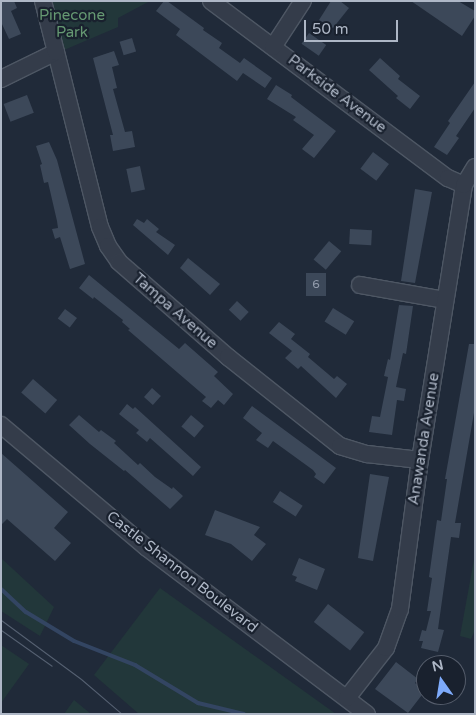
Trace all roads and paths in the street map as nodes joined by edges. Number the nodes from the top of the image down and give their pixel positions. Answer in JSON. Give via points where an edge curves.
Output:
{"nodes":[{"id":1,"x":43,"y":1,"type":"edge"},
{"id":2,"x":211,"y":1,"type":"edge"},
{"id":3,"x":303,"y":1,"type":"edge"},
{"id":4,"x":273,"y":47,"type":"junction"},
{"id":5,"x":56,"y":52,"type":"junction"},
{"id":6,"x":1,"y":79,"type":"edge"},
{"id":7,"x":475,"y":167,"type":"edge"},
{"id":8,"x":464,"y":185,"type":"junction"},
{"id":9,"x":360,"y":285,"type":"dead end"},
{"id":10,"x":445,"y":300,"type":"junction"},
{"id":11,"x":1,"y":425,"type":"edge"},
{"id":12,"x":420,"y":460,"type":"junction"},
{"id":13,"x":347,"y":698,"type":"junction"},
{"id":14,"x":367,"y":714,"type":"edge"}],
"edges":[{"from":1,"to":5,"type":"street","name":"Tampa Avenue"},
{"from":2,"to":4,"type":"street","name":"Parkside Avenue"},
{"from":3,"to":4,"type":"street"},
{"from":4,"to":8,"type":"street","name":"Parkside Avenue","via":[[448,178]]},
{"from":5,"to":6,"type":"street"},
{"from":5,"to":12,"type":"street","name":"Tampa Avenue","via":[[100,227],[119,262],[228,357],[340,446],[367,454]]},
{"from":7,"to":8,"type":"street","name":"Anawanda Avenue"},
{"from":8,"to":10,"type":"street","name":"Anawanda Avenue"},
{"from":9,"to":10,"type":"street"},
{"from":10,"to":12,"type":"street","name":"Anawanda Avenue"},
{"from":11,"to":13,"type":"street","name":"Castle Shannon Boulevard","via":[[146,547]]},
{"from":12,"to":13,"type":"street","name":"Anawanda Avenue","via":[[400,609],[393,632],[382,654]]},
{"from":13,"to":14,"type":"street","name":"Castle Shannon Boulevard"}]}
